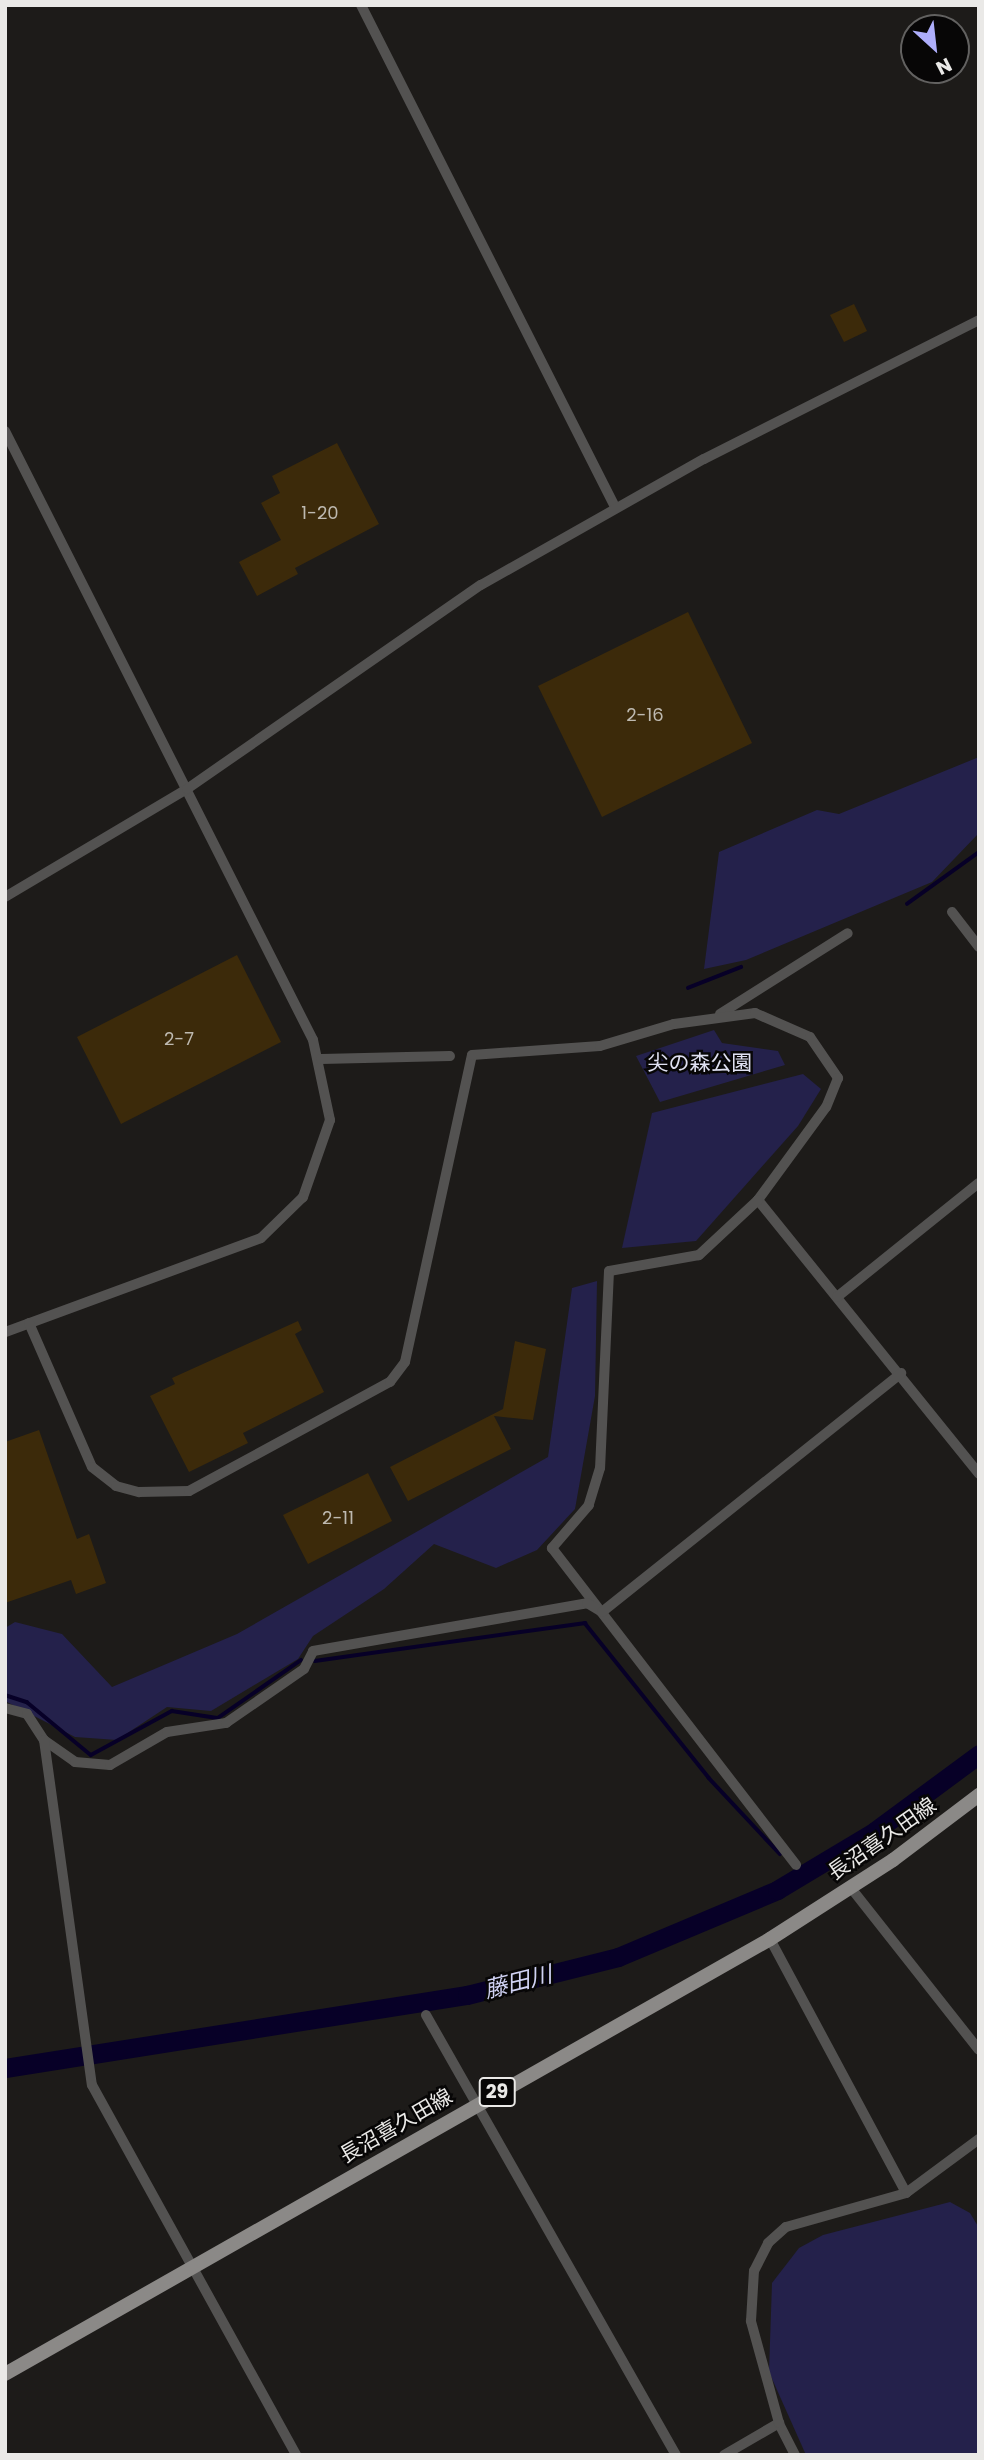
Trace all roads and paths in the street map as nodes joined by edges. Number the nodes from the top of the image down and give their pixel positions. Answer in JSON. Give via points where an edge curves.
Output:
{"nodes":[{"id":1,"x":361,"y":5,"type":"edge"},
{"id":2,"x":979,"y":320,"type":"edge"},
{"id":3,"x":5,"y":431,"type":"edge"},
{"id":4,"x":615,"y":508,"type":"junction"},
{"id":5,"x":187,"y":789,"type":"junction"},
{"id":6,"x":5,"y":897,"type":"edge"},
{"id":7,"x":952,"y":912,"type":"dead end"},
{"id":8,"x":848,"y":933,"type":"dead end"},
{"id":9,"x":979,"y":947,"type":"edge"},
{"id":10,"x":718,"y":1016,"type":"junction"},
{"id":11,"x":450,"y":1056,"type":"dead end"},
{"id":12,"x":321,"y":1059,"type":"junction"},
{"id":13,"x":979,"y":1183,"type":"edge"},
{"id":14,"x":758,"y":1200,"type":"junction"},
{"id":15,"x":837,"y":1297,"type":"junction"},
{"id":16,"x":29,"y":1323,"type":"junction"},
{"id":17,"x":5,"y":1332,"type":"edge"},
{"id":18,"x":901,"y":1373,"type":"junction"},
{"id":19,"x":979,"y":1474,"type":"edge"},
{"id":20,"x":602,"y":1612,"type":"junction"},
{"id":21,"x":5,"y":1708,"type":"edge"},
{"id":22,"x":44,"y":1740,"type":"junction"},
{"id":23,"x":979,"y":1795,"type":"edge"},
{"id":24,"x":796,"y":1865,"type":"dead end"},
{"id":25,"x":851,"y":1888,"type":"junction"},
{"id":26,"x":770,"y":1939,"type":"junction"},
{"id":27,"x":426,"y":2015,"type":"dead end"},
{"id":28,"x":979,"y":2050,"type":"edge"},
{"id":29,"x":477,"y":2104,"type":"junction"},
{"id":30,"x":979,"y":2139,"type":"edge"},
{"id":31,"x":906,"y":2193,"type":"junction"},
{"id":32,"x":192,"y":2267,"type":"junction"},
{"id":33,"x":5,"y":2374,"type":"edge"},
{"id":34,"x":779,"y":2423,"type":"junction"},
{"id":35,"x":296,"y":2455,"type":"edge"},
{"id":36,"x":676,"y":2455,"type":"edge"},
{"id":37,"x":724,"y":2455,"type":"edge"},
{"id":38,"x":795,"y":2455,"type":"edge"}],
"edges":[{"from":1,"to":4,"type":"street"},
{"from":2,"to":4,"type":"street"},
{"from":3,"to":5,"type":"street"},
{"from":4,"to":5,"type":"street","via":[[441,610]]},
{"from":5,"to":6,"type":"street"},
{"from":5,"to":12,"type":"street"},
{"from":7,"to":9,"type":"street"},
{"from":8,"to":10,"type":"street"},
{"from":10,"to":14,"type":"street","via":[[755,1013],[784,1023],[826,1051],[838,1078],[826,1107]]},
{"from":10,"to":16,"type":"street","via":[[600,1046],[472,1055],[405,1362],[390,1382],[188,1491],[139,1492],[116,1486],[92,1466]]},
{"from":11,"to":12,"type":"street"},
{"from":12,"to":16,"type":"street","via":[[330,1120],[325,1147],[303,1197],[284,1219],[234,1252]]},
{"from":13,"to":15,"type":"street"},
{"from":14,"to":15,"type":"street"},
{"from":14,"to":20,"type":"street","via":[[717,1244],[699,1255],[609,1271],[600,1468],[589,1505],[552,1548]]},
{"from":15,"to":18,"type":"street"},
{"from":16,"to":17,"type":"street"},
{"from":18,"to":19,"type":"street"},
{"from":18,"to":20,"type":"street"},
{"from":20,"to":22,"type":"street","via":[[587,1602],[313,1651],[304,1669],[226,1723],[167,1732],[110,1765],[75,1762]]},
{"from":20,"to":24,"type":"street"},
{"from":21,"to":22,"type":"street","via":[[27,1714]]},
{"from":22,"to":32,"type":"street","via":[[92,2085]]},
{"from":23,"to":25,"type":"main road","name":"長沼喜久田線","number":"29"},
{"from":25,"to":26,"type":"main road","name":"長沼喜久田線","number":"29"},
{"from":25,"to":28,"type":"street"},
{"from":26,"to":29,"type":"main road","name":"長沼喜久田線","number":"29"},
{"from":26,"to":31,"type":"street"},
{"from":27,"to":29,"type":"street"},
{"from":29,"to":32,"type":"main road","name":"長沼喜久田線","number":"29"},
{"from":29,"to":36,"type":"street"},
{"from":30,"to":31,"type":"street"},
{"from":31,"to":34,"type":"street","via":[[786,2227],[762,2254],[750,2291],[751,2321]]},
{"from":32,"to":33,"type":"main road","name":"長沼喜久田線","number":"29"},
{"from":32,"to":35,"type":"street"},
{"from":34,"to":37,"type":"street"},
{"from":34,"to":38,"type":"street"}]}
